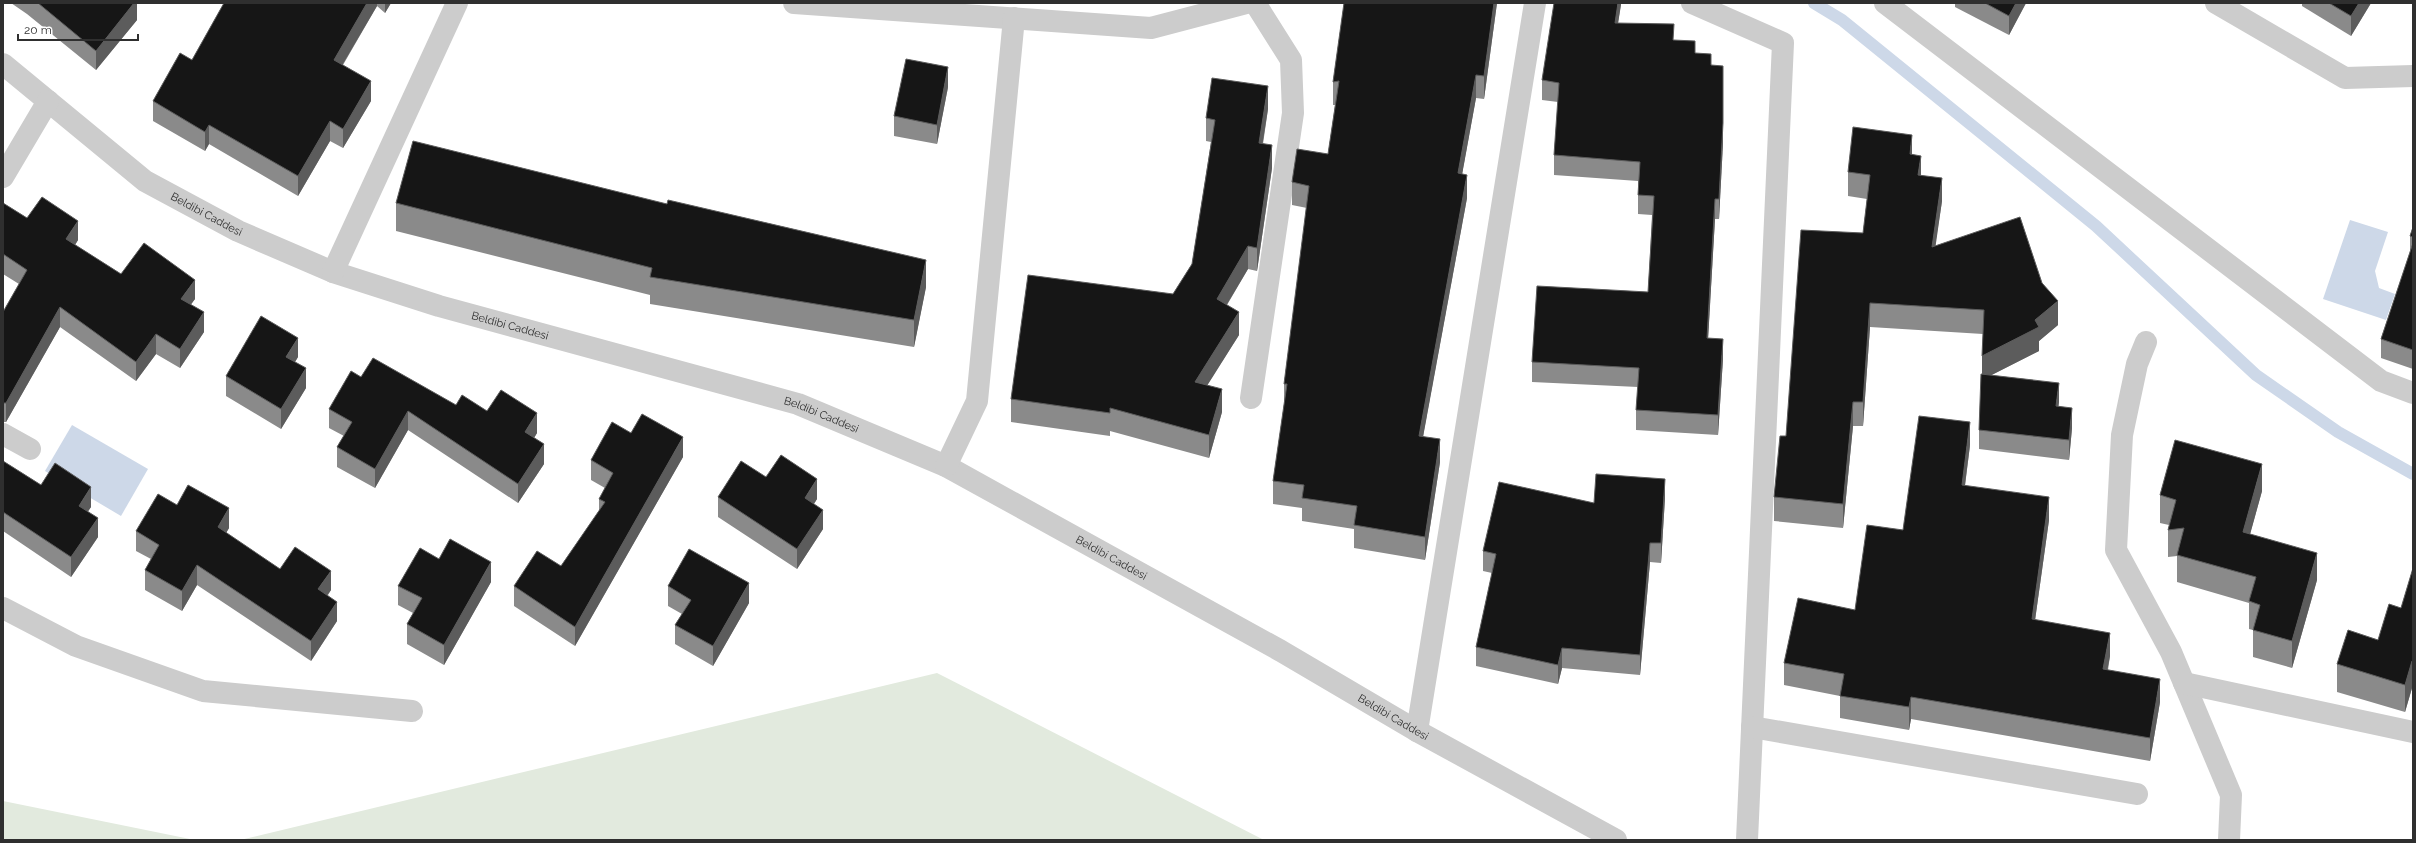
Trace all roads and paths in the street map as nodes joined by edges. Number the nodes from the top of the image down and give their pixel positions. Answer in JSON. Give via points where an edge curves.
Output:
{"nodes":[{"id":1,"x":457,"y":3,"type":"edge"},
{"id":2,"x":794,"y":3,"type":"edge"},
{"id":3,"x":1246,"y":3,"type":"edge"},
{"id":4,"x":1255,"y":3,"type":"edge"},
{"id":5,"x":1535,"y":3,"type":"edge"},
{"id":6,"x":1692,"y":3,"type":"edge"},
{"id":7,"x":1885,"y":3,"type":"edge"},
{"id":8,"x":2216,"y":3,"type":"edge"},
{"id":9,"x":1014,"y":18,"type":"junction"},
{"id":10,"x":3,"y":64,"type":"edge"},
{"id":11,"x":2413,"y":76,"type":"edge"},
{"id":12,"x":48,"y":101,"type":"junction"},
{"id":13,"x":3,"y":177,"type":"edge"},
{"id":14,"x":333,"y":272,"type":"junction"},
{"id":15,"x":2146,"y":342,"type":"dead end"},
{"id":16,"x":2413,"y":393,"type":"edge"},
{"id":17,"x":1251,"y":398,"type":"dead end"},
{"id":18,"x":3,"y":434,"type":"edge"},
{"id":19,"x":30,"y":449,"type":"dead end"},
{"id":20,"x":946,"y":466,"type":"junction"},
{"id":21,"x":3,"y":608,"type":"edge"},
{"id":22,"x":2184,"y":684,"type":"junction"},
{"id":23,"x":412,"y":711,"type":"dead end"},
{"id":24,"x":1752,"y":727,"type":"junction"},
{"id":25,"x":1417,"y":731,"type":"junction"},
{"id":26,"x":2413,"y":732,"type":"edge"},
{"id":27,"x":2137,"y":794,"type":"dead end"},
{"id":28,"x":1616,"y":840,"type":"edge"},
{"id":29,"x":1747,"y":840,"type":"edge"},
{"id":30,"x":2229,"y":840,"type":"edge"}],
"edges":[{"from":1,"to":14,"type":"street"},
{"from":2,"to":9,"type":"street"},
{"from":3,"to":9,"type":"street","via":[[1150,28]]},
{"from":4,"to":17,"type":"street","via":[[1290,60],[1293,113]]},
{"from":5,"to":25,"type":"street"},
{"from":6,"to":24,"type":"street","via":[[1783,43]]},
{"from":7,"to":16,"type":"street","via":[[2381,381]]},
{"from":8,"to":11,"type":"street","via":[[2345,78]]},
{"from":9,"to":20,"type":"street","via":[[977,401]]},
{"from":10,"to":12,"type":"street","name":"Beldibi Caddesi"},
{"from":12,"to":13,"type":"street"},
{"from":12,"to":14,"type":"street","name":"Beldibi Caddesi","via":[[145,181],[238,231]]},
{"from":14,"to":20,"type":"street","name":"Beldibi Caddesi","via":[[439,306],[798,404]]},
{"from":15,"to":22,"type":"street","via":[[2137,364],[2122,436],[2116,550],[2171,652]]},
{"from":18,"to":19,"type":"street"},
{"from":20,"to":25,"type":"street","name":"Beldibi Caddesi","via":[[1280,651]]},
{"from":21,"to":23,"type":"street","via":[[76,646],[203,691]]},
{"from":22,"to":26,"type":"street"},
{"from":22,"to":30,"type":"street","via":[[2231,795]]},
{"from":24,"to":27,"type":"street"},
{"from":24,"to":29,"type":"street"},
{"from":25,"to":28,"type":"street","name":"Beldibi Caddesi"}]}
